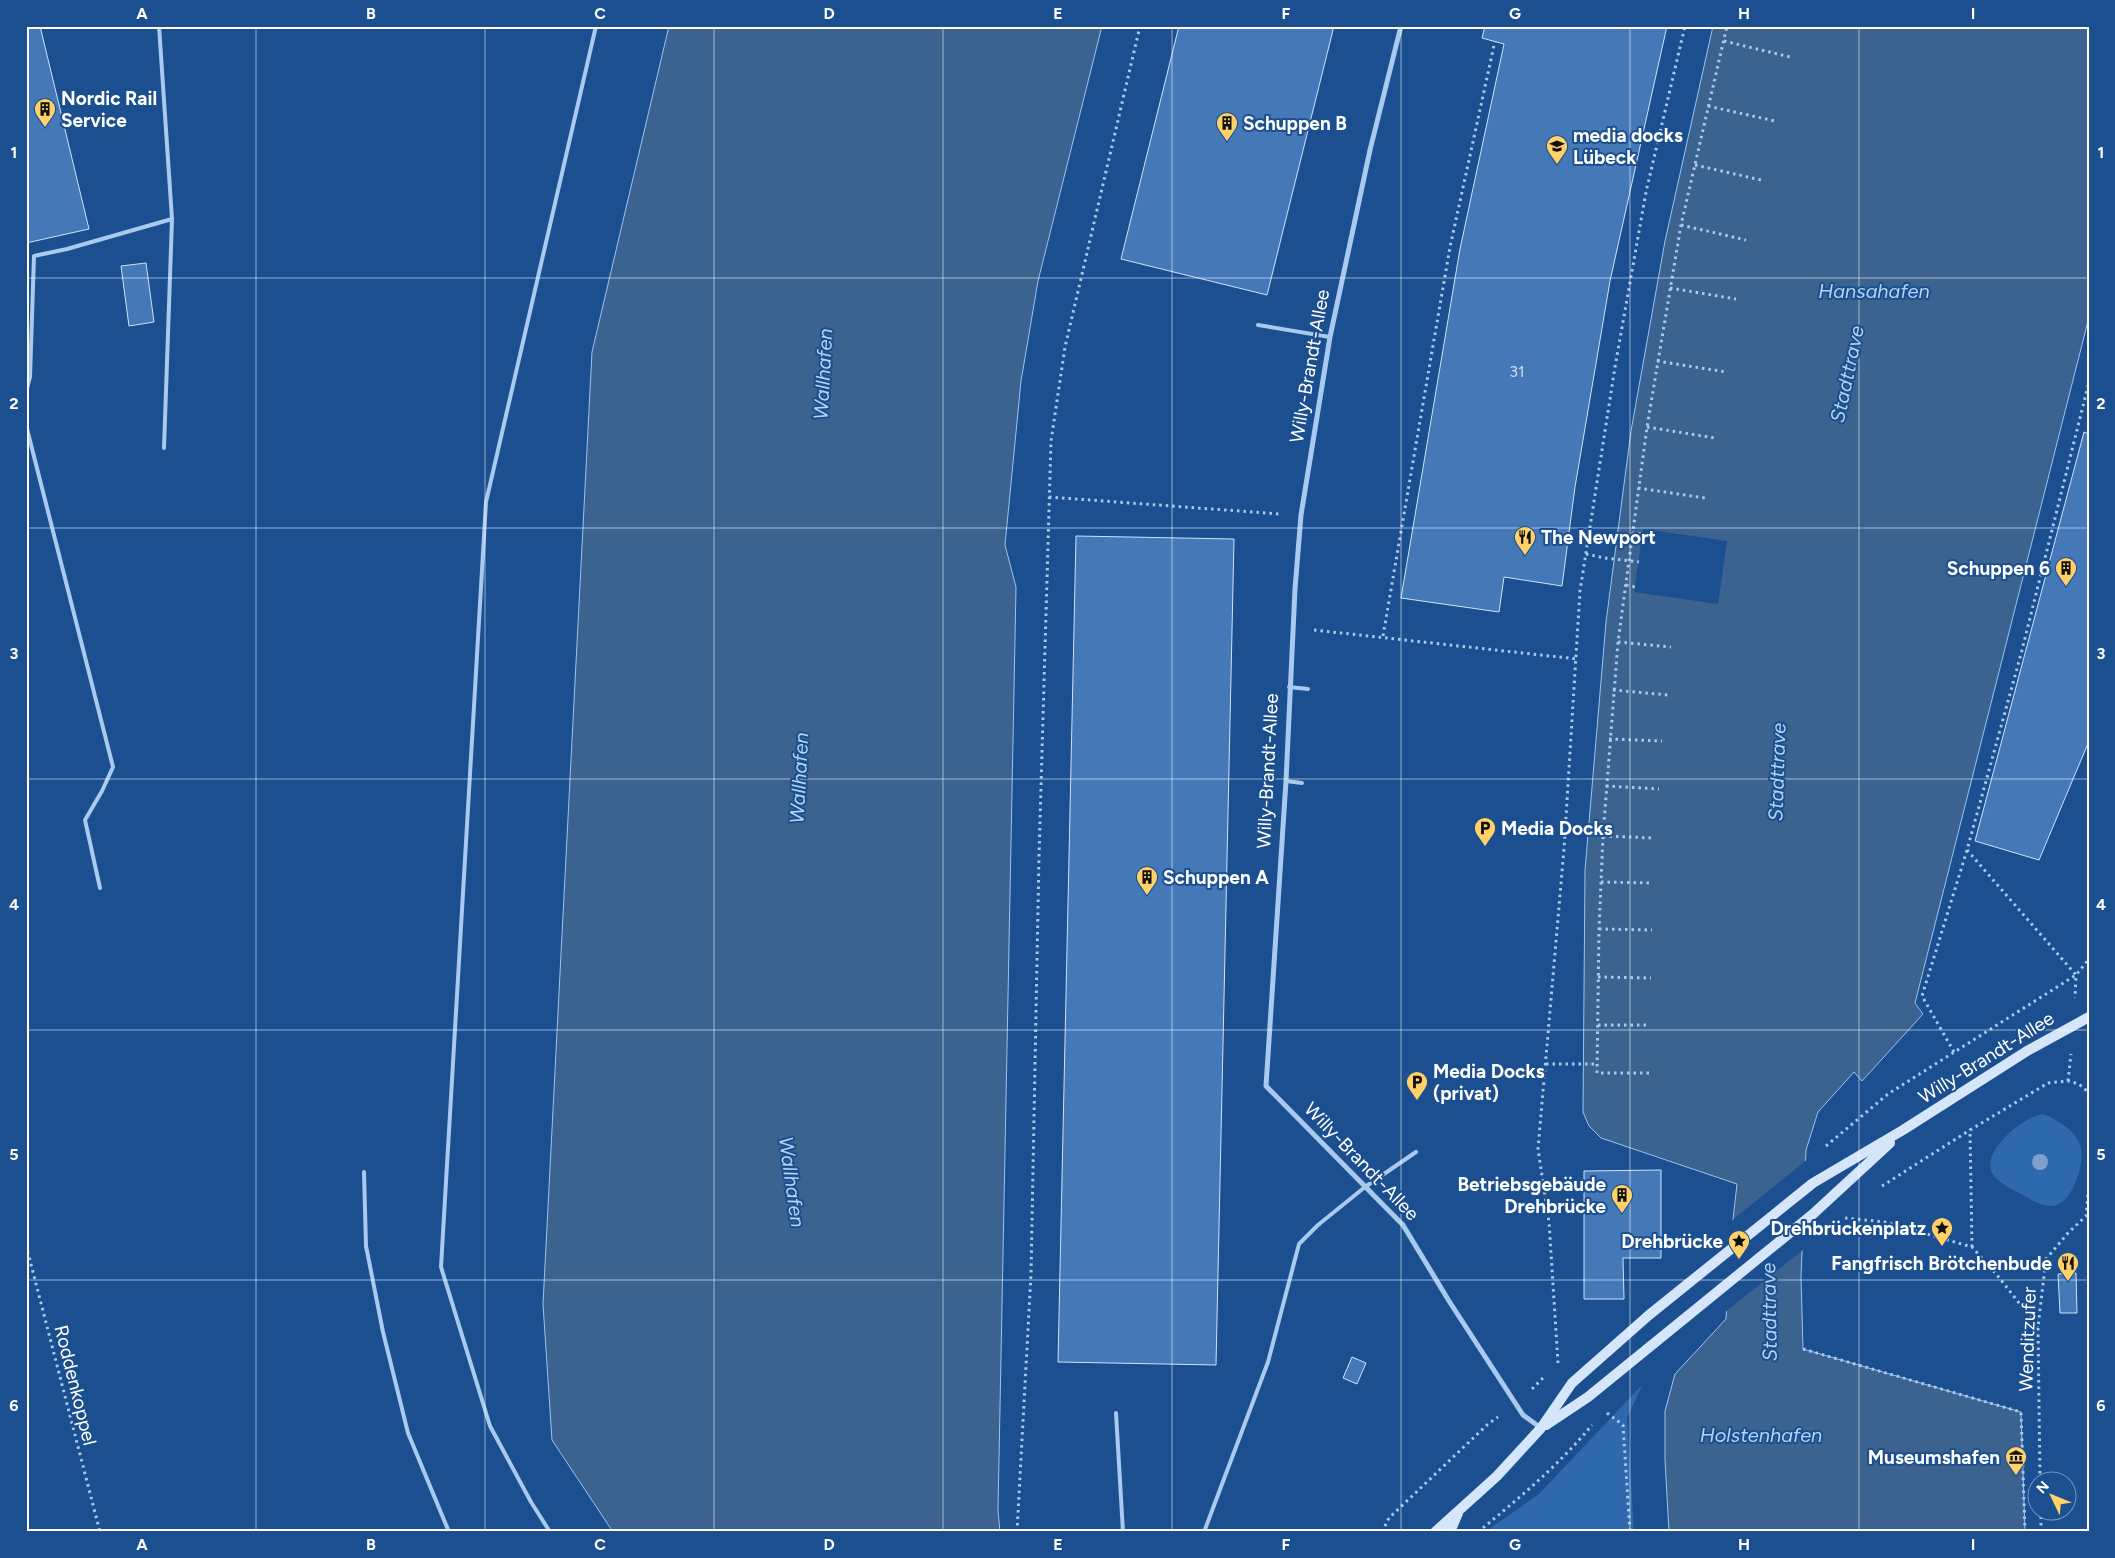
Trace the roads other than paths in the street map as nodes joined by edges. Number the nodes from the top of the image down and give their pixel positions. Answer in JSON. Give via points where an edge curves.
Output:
{"nodes":[{"id":1,"x":159,"y":26,"type":"edge"},
{"id":2,"x":596,"y":26,"type":"edge"},
{"id":3,"x":1401,"y":26,"type":"edge"},
{"id":4,"x":172,"y":219,"type":"junction"},
{"id":5,"x":1258,"y":325,"type":"dead end"},
{"id":6,"x":1330,"y":337,"type":"junction"},
{"id":7,"x":26,"y":392,"type":"edge"},
{"id":8,"x":26,"y":425,"type":"edge"},
{"id":9,"x":164,"y":448,"type":"dead end"},
{"id":10,"x":1289,"y":688,"type":"junction"},
{"id":11,"x":1308,"y":689,"type":"dead end"},
{"id":12,"x":1286,"y":781,"type":"junction"},
{"id":13,"x":1302,"y":783,"type":"dead end"},
{"id":14,"x":100,"y":888,"type":"dead end"},
{"id":15,"x":2089,"y":1016,"type":"edge"},
{"id":16,"x":1903,"y":1130,"type":"junction"},
{"id":17,"x":1416,"y":1152,"type":"dead end"},
{"id":18,"x":364,"y":1172,"type":"dead end"},
{"id":19,"x":1365,"y":1187,"type":"junction"},
{"id":20,"x":1116,"y":1413,"type":"dead end"},
{"id":21,"x":1541,"y":1428,"type":"junction"},
{"id":22,"x":1459,"y":1510,"type":"junction"},
{"id":23,"x":449,"y":1532,"type":"edge"},
{"id":24,"x":550,"y":1532,"type":"edge"},
{"id":25,"x":1123,"y":1532,"type":"edge"},
{"id":26,"x":1204,"y":1532,"type":"edge"},
{"id":27,"x":1435,"y":1532,"type":"edge"},
{"id":28,"x":1450,"y":1532,"type":"edge"}],
"edges":[{"from":1,"to":4,"type":"lane"},
{"from":2,"to":24,"type":"lane","via":[[486,502],[441,1267],[490,1426]]},
{"from":3,"to":6,"type":"street","name":"Willy-Brandt-Allee","via":[[1370,150]]},
{"from":4,"to":7,"type":"lane","via":[[34,256],[30,377]]},
{"from":4,"to":9,"type":"lane"},
{"from":5,"to":6,"type":"lane"},
{"from":6,"to":10,"type":"street","name":"Willy-Brandt-Allee","via":[[1301,515]]},
{"from":8,"to":14,"type":"lane","via":[[113,767],[85,820]]},
{"from":10,"to":11,"type":"lane"},
{"from":10,"to":12,"type":"street","name":"Willy-Brandt-Allee"},
{"from":12,"to":13,"type":"lane"},
{"from":12,"to":19,"type":"street","name":"Willy-Brandt-Allee","via":[[1266,1086]]},
{"from":15,"to":16,"type":"main road","name":"Willy-Brandt-Allee"},
{"from":16,"to":21,"type":"main road","name":"Willy-Brandt-Allee","via":[[1813,1214],[1588,1397]]},
{"from":16,"to":21,"type":"main road","name":"Willy-Brandt-Allee","via":[[1813,1183],[1649,1315],[1572,1383]]},
{"from":17,"to":19,"type":"lane"},
{"from":18,"to":23,"type":"lane","via":[[366,1246],[383,1332],[408,1433]]},
{"from":19,"to":21,"type":"street","name":"Willy-Brandt-Allee","via":[[1403,1225],[1523,1415]]},
{"from":19,"to":26,"type":"lane","via":[[1299,1244],[1268,1362]]},
{"from":20,"to":25,"type":"lane"},
{"from":21,"to":22,"type":"main road","via":[[1497,1476]]},
{"from":22,"to":27,"type":"main road"},
{"from":22,"to":28,"type":"main road"}]}
